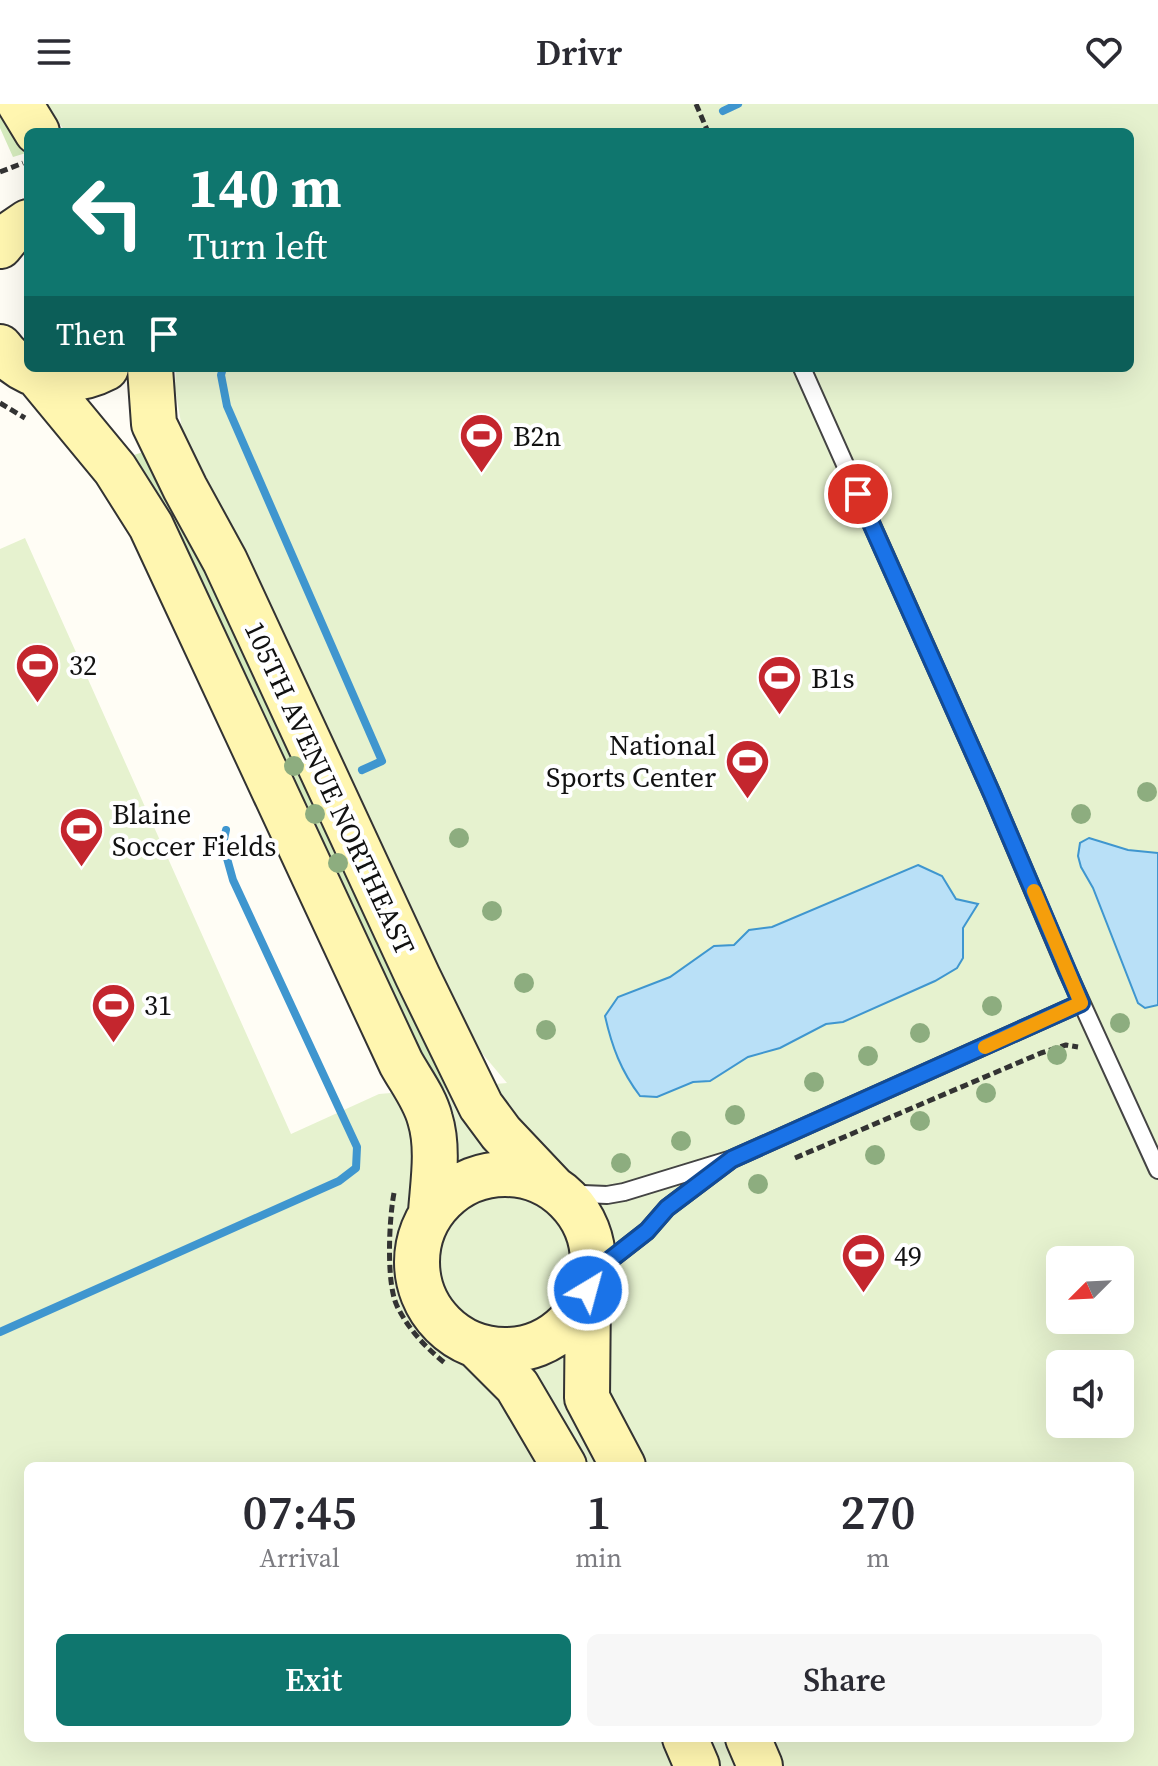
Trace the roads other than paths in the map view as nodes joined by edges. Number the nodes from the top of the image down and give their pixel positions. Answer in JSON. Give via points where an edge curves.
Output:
{"nodes":[{"id":1,"x":20,"y":104,"type":"edge"},
{"id":2,"x":35,"y":128,"type":"edge"},
{"id":3,"x":24,"y":225,"type":"edge"},
{"id":4,"x":0,"y":246,"type":"edge"},
{"id":5,"x":12,"y":372,"type":"edge"},
{"id":6,"x":99,"y":372,"type":"edge"},
{"id":7,"x":150,"y":372,"type":"edge"},
{"id":8,"x":804,"y":372,"type":"edge"},
{"id":9,"x":1081,"y":1003,"type":"junction"},
{"id":10,"x":732,"y":1159,"type":"junction"},
{"id":11,"x":1158,"y":1170,"type":"edge"},
{"id":12,"x":556,"y":1190,"type":"junction"},
{"id":13,"x":431,"y":1212,"type":"junction"},
{"id":14,"x":590,"y":1282,"type":"junction"},
{"id":15,"x":467,"y":1360,"type":"junction"},
{"id":16,"x":562,"y":1462,"type":"edge"},
{"id":17,"x":621,"y":1462,"type":"edge"},
{"id":18,"x":687,"y":1742,"type":"edge"},
{"id":19,"x":750,"y":1742,"type":"edge"},
{"id":20,"x":697,"y":1766,"type":"edge"},
{"id":21,"x":760,"y":1766,"type":"edge"}],
"edges":[{"from":1,"to":2,"type":"street"},
{"from":3,"to":4,"type":"street"},
{"from":5,"to":6,"type":"street","via":[[68,380]]},
{"from":5,"to":13,"type":"street","name":"105TH AVENUE NORTHEAST","via":[[115,469],[151,526],[430,1119]]},
{"from":7,"to":12,"type":"street","name":"105TH AVENUE NORTHEAST","via":[[154,424],[225,561],[481,1106]]},
{"from":8,"to":9,"type":"lane"},
{"from":9,"to":10,"type":"lane"},
{"from":9,"to":11,"type":"lane"},
{"from":10,"to":12,"type":"lane","via":[[607,1195]]},
{"from":10,"to":14,"type":"lane","via":[[667,1208]]},
{"from":12,"to":13,"type":"street","name":"105TH AVENUE NORTHEAST","via":[[504,1173],[476,1178],[450,1192]]},
{"from":12,"to":14,"type":"street","name":"105TH AVENUE NORTHEAST","via":[[585,1228],[592,1255]]},
{"from":13,"to":15,"type":"street","name":"105TH AVENUE NORTHEAST","via":[[418,1243],[416,1275],[427,1306]]},
{"from":14,"to":15,"type":"street","name":"105TH AVENUE NORTHEAST","via":[[576,1315],[557,1334],[532,1347]]},
{"from":14,"to":17,"type":"street","name":"105TH AVENUE NORTHEAST","via":[[587,1398]]},
{"from":15,"to":16,"type":"street","name":"105TH AVENUE NORTHEAST","via":[[517,1386]]},
{"from":18,"to":20,"type":"street"},
{"from":19,"to":21,"type":"street"}]}
